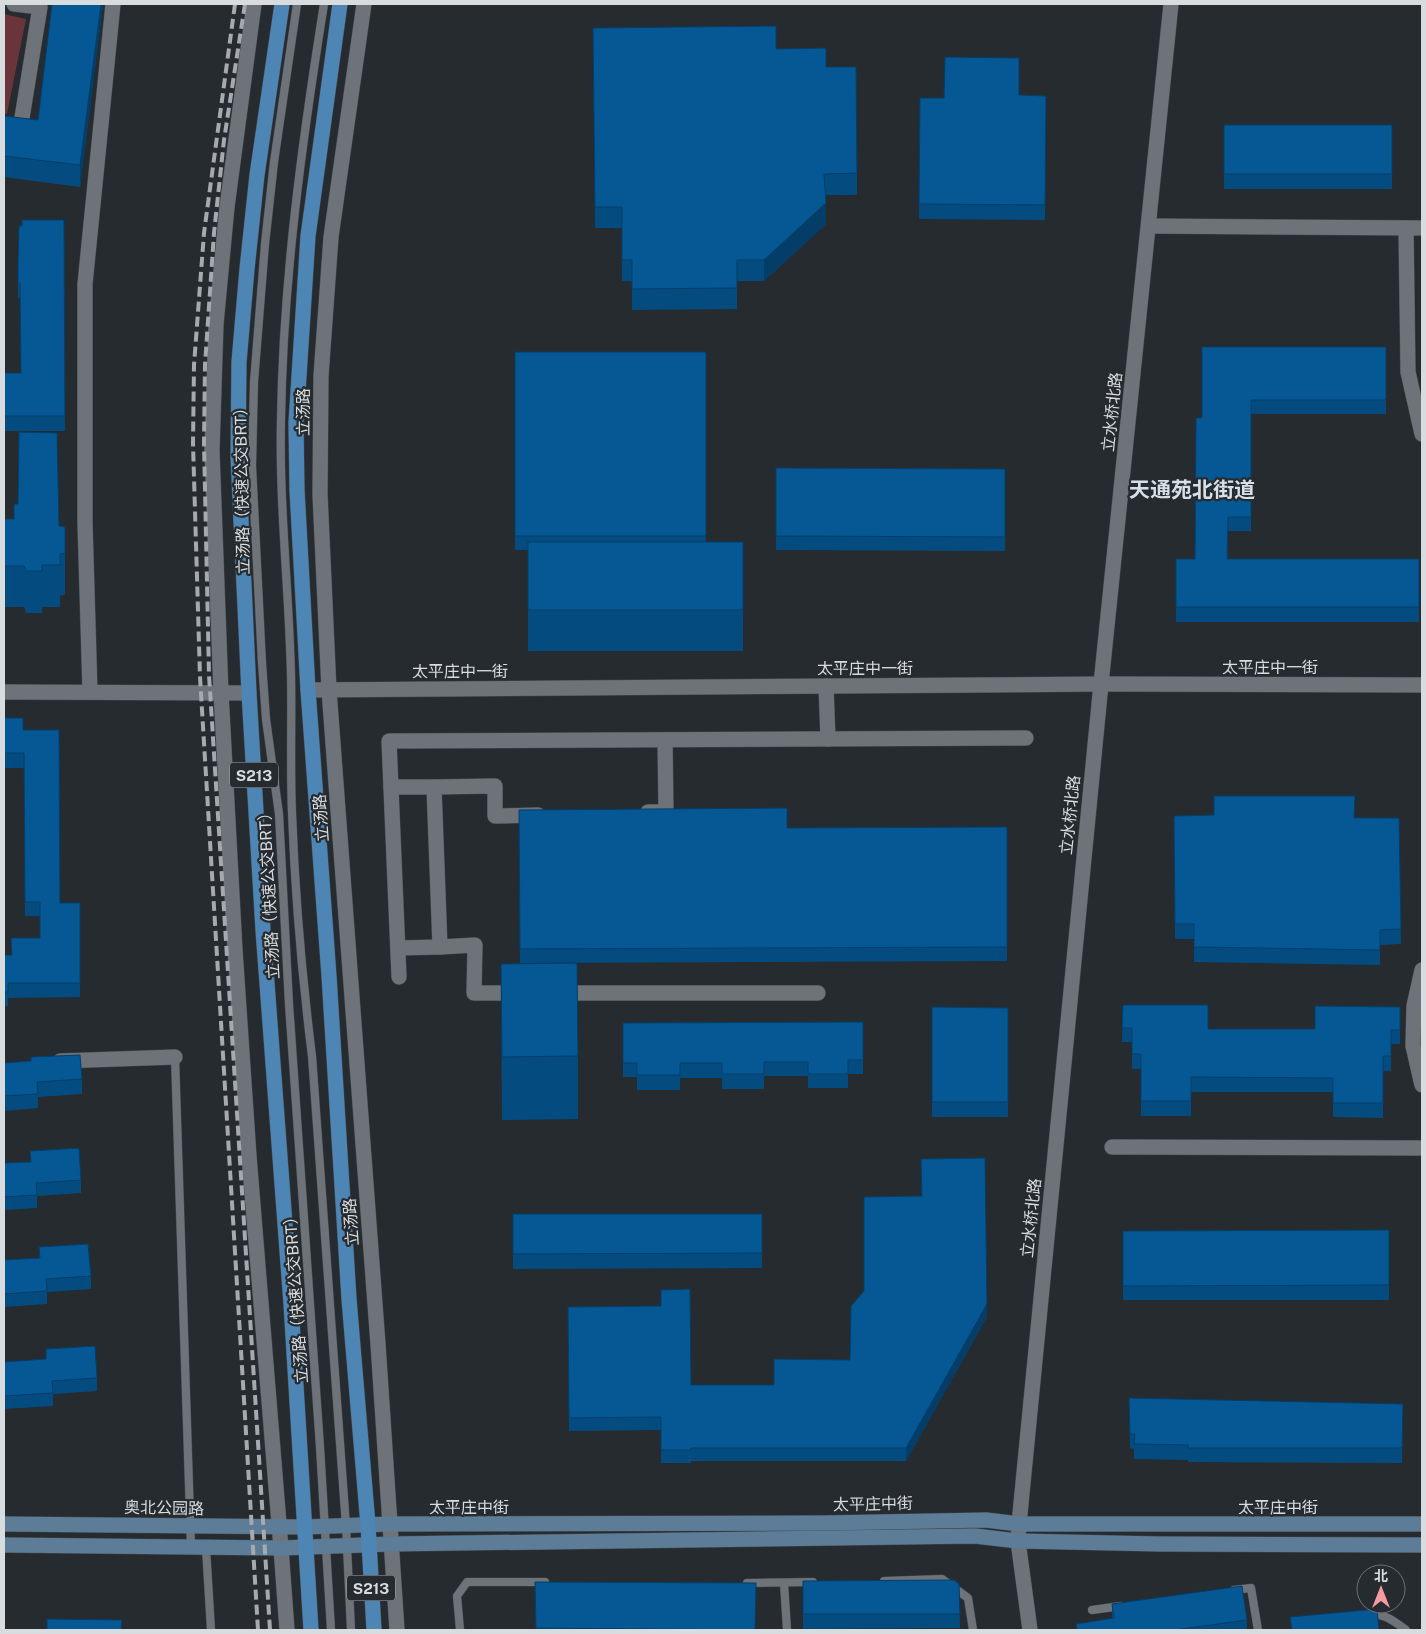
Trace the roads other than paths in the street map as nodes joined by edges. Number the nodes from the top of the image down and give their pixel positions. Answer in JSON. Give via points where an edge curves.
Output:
{"nodes":[{"id":1,"x":14,"y":4,"type":"edge"},
{"id":2,"x":112,"y":4,"type":"edge"},
{"id":3,"x":254,"y":4,"type":"edge"},
{"id":4,"x":282,"y":4,"type":"edge"},
{"id":5,"x":297,"y":4,"type":"edge"},
{"id":6,"x":324,"y":4,"type":"edge"},
{"id":7,"x":340,"y":4,"type":"edge"},
{"id":8,"x":364,"y":4,"type":"edge"},
{"id":9,"x":1171,"y":4,"type":"edge"},
{"id":10,"x":4,"y":128,"type":"edge"},
{"id":11,"x":1149,"y":226,"type":"junction"},
{"id":12,"x":1406,"y":228,"type":"junction"},
{"id":13,"x":1422,"y":228,"type":"edge"},
{"id":14,"x":1422,"y":434,"type":"edge"},
{"id":15,"x":1101,"y":684,"type":"junction"},
{"id":16,"x":1422,"y":685,"type":"edge"},
{"id":17,"x":826,"y":686,"type":"junction"},
{"id":18,"x":308,"y":690,"type":"junction"},
{"id":19,"x":329,"y":690,"type":"junction"},
{"id":20,"x":4,"y":692,"type":"edge"},
{"id":21,"x":90,"y":692,"type":"junction"},
{"id":22,"x":221,"y":692,"type":"junction"},
{"id":23,"x":249,"y":693,"type":"junction"},
{"id":24,"x":1026,"y":738,"type":"dead end"},
{"id":25,"x":828,"y":739,"type":"junction"},
{"id":26,"x":665,"y":740,"type":"junction"},
{"id":27,"x":391,"y":787,"type":"junction"},
{"id":28,"x":434,"y":787,"type":"junction"},
{"id":29,"x":638,"y":812,"type":"edge"},
{"id":30,"x":552,"y":815,"type":"edge"},
{"id":31,"x":440,"y":947,"type":"junction"},
{"id":32,"x":398,"y":948,"type":"junction"},
{"id":33,"x":1422,"y":970,"type":"edge"},
{"id":34,"x":399,"y":977,"type":"dead end"},
{"id":35,"x":818,"y":993,"type":"dead end"},
{"id":36,"x":175,"y":1057,"type":"joint"},
{"id":37,"x":43,"y":1061,"type":"edge"},
{"id":38,"x":1422,"y":1085,"type":"edge"},
{"id":39,"x":1112,"y":1147,"type":"dead end"},
{"id":40,"x":1422,"y":1148,"type":"edge"},
{"id":41,"x":4,"y":1524,"type":"edge"},
{"id":42,"x":390,"y":1524,"type":"junction"},
{"id":43,"x":1019,"y":1524,"type":"junction"},
{"id":44,"x":1422,"y":1524,"type":"edge"},
{"id":45,"x":368,"y":1525,"type":"junction"},
{"id":46,"x":190,"y":1526,"type":"junction"},
{"id":47,"x":346,"y":1526,"type":"junction"},
{"id":48,"x":279,"y":1527,"type":"junction"},
{"id":49,"x":305,"y":1527,"type":"junction"},
{"id":50,"x":325,"y":1527,"type":"junction"},
{"id":51,"x":1018,"y":1541,"type":"junction"},
{"id":52,"x":391,"y":1544,"type":"junction"},
{"id":53,"x":4,"y":1545,"type":"edge"},
{"id":54,"x":368,"y":1545,"type":"junction"},
{"id":55,"x":1422,"y":1545,"type":"edge"},
{"id":56,"x":326,"y":1546,"type":"junction"},
{"id":57,"x":347,"y":1546,"type":"junction"},
{"id":58,"x":198,"y":1547,"type":"junction"},
{"id":59,"x":306,"y":1547,"type":"junction"},
{"id":60,"x":282,"y":1548,"type":"junction"},
{"id":61,"x":873,"y":1581,"type":"edge"},
{"id":62,"x":556,"y":1582,"type":"edge"},
{"id":63,"x":823,"y":1582,"type":"edge"},
{"id":64,"x":734,"y":1583,"type":"edge"},
{"id":65,"x":784,"y":1583,"type":"junction"},
{"id":66,"x":1223,"y":1592,"type":"edge"},
{"id":67,"x":1130,"y":1605,"type":"edge"},
{"id":68,"x":1092,"y":1610,"type":"dead end"},
{"id":69,"x":1358,"y":1615,"type":"edge"},
{"id":70,"x":211,"y":1630,"type":"edge"},
{"id":71,"x":286,"y":1630,"type":"edge"},
{"id":72,"x":311,"y":1630,"type":"edge"},
{"id":73,"x":331,"y":1630,"type":"edge"},
{"id":74,"x":351,"y":1630,"type":"edge"},
{"id":75,"x":374,"y":1630,"type":"edge"},
{"id":76,"x":397,"y":1630,"type":"edge"},
{"id":77,"x":460,"y":1630,"type":"edge"},
{"id":78,"x":787,"y":1630,"type":"edge"},
{"id":79,"x":973,"y":1630,"type":"edge"},
{"id":80,"x":1030,"y":1630,"type":"edge"},
{"id":81,"x":1258,"y":1630,"type":"edge"},
{"id":82,"x":1406,"y":1630,"type":"edge"}],
"edges":[{"from":1,"to":10,"type":"street","via":[[40,7],[20,130]]},
{"from":2,"to":21,"type":"street","via":[[85,284],[85,523]]},
{"from":3,"to":22,"type":"street","number":"S213","via":[[227,207],[216,324],[212,451]]},
{"from":4,"to":23,"type":"main road","number":"S213","via":[[257,175],[239,362],[238,456]]},
{"from":5,"to":50,"type":"lane","name":"立汤路（快速公交BRT）","via":[[265,244],[254,382],[252,466],[262,672],[280,823],[289,1004]]},
{"from":6,"to":47,"type":"lane","name":"立汤路（快速公交BRT）","via":[[291,234],[280,471],[291,671],[295,865]]},
{"from":7,"to":18,"type":"main road","name":"立汤路","number":"S213","via":[[308,236],[296,423]]},
{"from":8,"to":19,"type":"street","name":"立汤路","number":"S213","via":[[331,237],[321,376],[320,494]]},
{"from":9,"to":11,"type":"street","name":"立水桥北路"},
{"from":11,"to":12,"type":"street"},
{"from":11,"to":15,"type":"street","name":"立水桥北路"},
{"from":12,"to":13,"type":"street"},
{"from":12,"to":14,"type":"street","via":[[1408,372]]},
{"from":15,"to":16,"type":"street","name":"太平庄中一街"},
{"from":15,"to":17,"type":"street","name":"太平庄中一街"},
{"from":15,"to":43,"type":"street","name":"立水桥北路"},
{"from":17,"to":19,"type":"street","name":"太平庄中一街"},
{"from":17,"to":25,"type":"street"},
{"from":18,"to":19,"type":"street","name":"太平庄中一街"},
{"from":18,"to":45,"type":"main road","name":"立汤路","number":"S213"},
{"from":19,"to":42,"type":"street","name":"立汤路","number":"S213"},
{"from":20,"to":21,"type":"street"},
{"from":21,"to":22,"type":"street"},
{"from":22,"to":23,"type":"street"},
{"from":22,"to":48,"type":"street","number":"S213","via":[[249,1156]]},
{"from":23,"to":49,"type":"main road","number":"S213"},
{"from":24,"to":25,"type":"street"},
{"from":25,"to":26,"type":"street"},
{"from":26,"to":27,"type":"street","via":[[389,741]]},
{"from":26,"to":29,"type":"street","via":[[666,812]]},
{"from":27,"to":28,"type":"street"},
{"from":27,"to":32,"type":"street"},
{"from":28,"to":30,"type":"street","via":[[495,786],[495,816]]},
{"from":28,"to":31,"type":"street"},
{"from":31,"to":32,"type":"street"},
{"from":31,"to":35,"type":"street","via":[[475,945],[474,993]]},
{"from":32,"to":34,"type":"street"},
{"from":33,"to":38,"type":"street","via":[[1414,1006],[1413,1046]]},
{"from":36,"to":37,"type":"street"},
{"from":36,"to":46,"type":"lane"},
{"from":39,"to":40,"type":"street"},
{"from":41,"to":46,"type":"main road","name":"奥北公园路"},
{"from":42,"to":43,"type":"main road","name":"太平庄中街","via":[[986,1520]]},
{"from":42,"to":45,"type":"main road","name":"太平庄中街"},
{"from":42,"to":52,"type":"street","name":"立汤路","number":"S213"},
{"from":43,"to":44,"type":"main road","name":"太平庄中街"},
{"from":43,"to":51,"type":"street","name":"立水桥北路"},
{"from":45,"to":47,"type":"main road","name":"太平庄中街"},
{"from":45,"to":54,"type":"main road","name":"立汤路","number":"S213"},
{"from":46,"to":48,"type":"main road","name":"奥北公园路"},
{"from":46,"to":58,"type":"lane"},
{"from":47,"to":50,"type":"main road","name":"太平庄中街"},
{"from":47,"to":57,"type":"lane","name":"立汤路（快速公交BRT）"},
{"from":48,"to":49,"type":"main road","name":"奥北公园路"},
{"from":48,"to":60,"type":"street","number":"S213"},
{"from":49,"to":50,"type":"main road","name":"奥北公园路"},
{"from":49,"to":59,"type":"main road","number":"S213"},
{"from":50,"to":56,"type":"lane","name":"立汤路（快速公交BRT）"},
{"from":51,"to":52,"type":"main road","name":"太平庄中街","via":[[975,1536]]},
{"from":51,"to":55,"type":"main road","name":"太平庄中街"},
{"from":51,"to":80,"type":"street","name":"立水桥北路"},
{"from":52,"to":54,"type":"main road","name":"太平庄中街"},
{"from":52,"to":76,"type":"street","name":"立汤路","number":"S213"},
{"from":53,"to":58,"type":"main road"},
{"from":54,"to":57,"type":"main road","name":"太平庄中街"},
{"from":54,"to":75,"type":"main road","name":"立汤路","number":"S213"},
{"from":56,"to":57,"type":"main road","name":"太平庄中街"},
{"from":56,"to":59,"type":"main road","name":"太平庄中街"},
{"from":56,"to":73,"type":"lane","name":"立汤路（快速公交BRT）"},
{"from":57,"to":74,"type":"lane","name":"立汤路（快速公交BRT）"},
{"from":58,"to":60,"type":"main road"},
{"from":58,"to":70,"type":"lane"},
{"from":59,"to":60,"type":"main road"},
{"from":59,"to":72,"type":"main road","number":"S213"},
{"from":60,"to":71,"type":"street","number":"S213"},
{"from":61,"to":79,"type":"lane","via":[[942,1579],[968,1598]]},
{"from":62,"to":77,"type":"lane","via":[[467,1582],[457,1596]]},
{"from":63,"to":65,"type":"lane"},
{"from":64,"to":65,"type":"lane"},
{"from":65,"to":78,"type":"lane"},
{"from":66,"to":81,"type":"lane","via":[[1251,1588]]},
{"from":67,"to":68,"type":"lane"},
{"from":69,"to":82,"type":"lane","via":[[1377,1614],[1390,1618]]}]}
